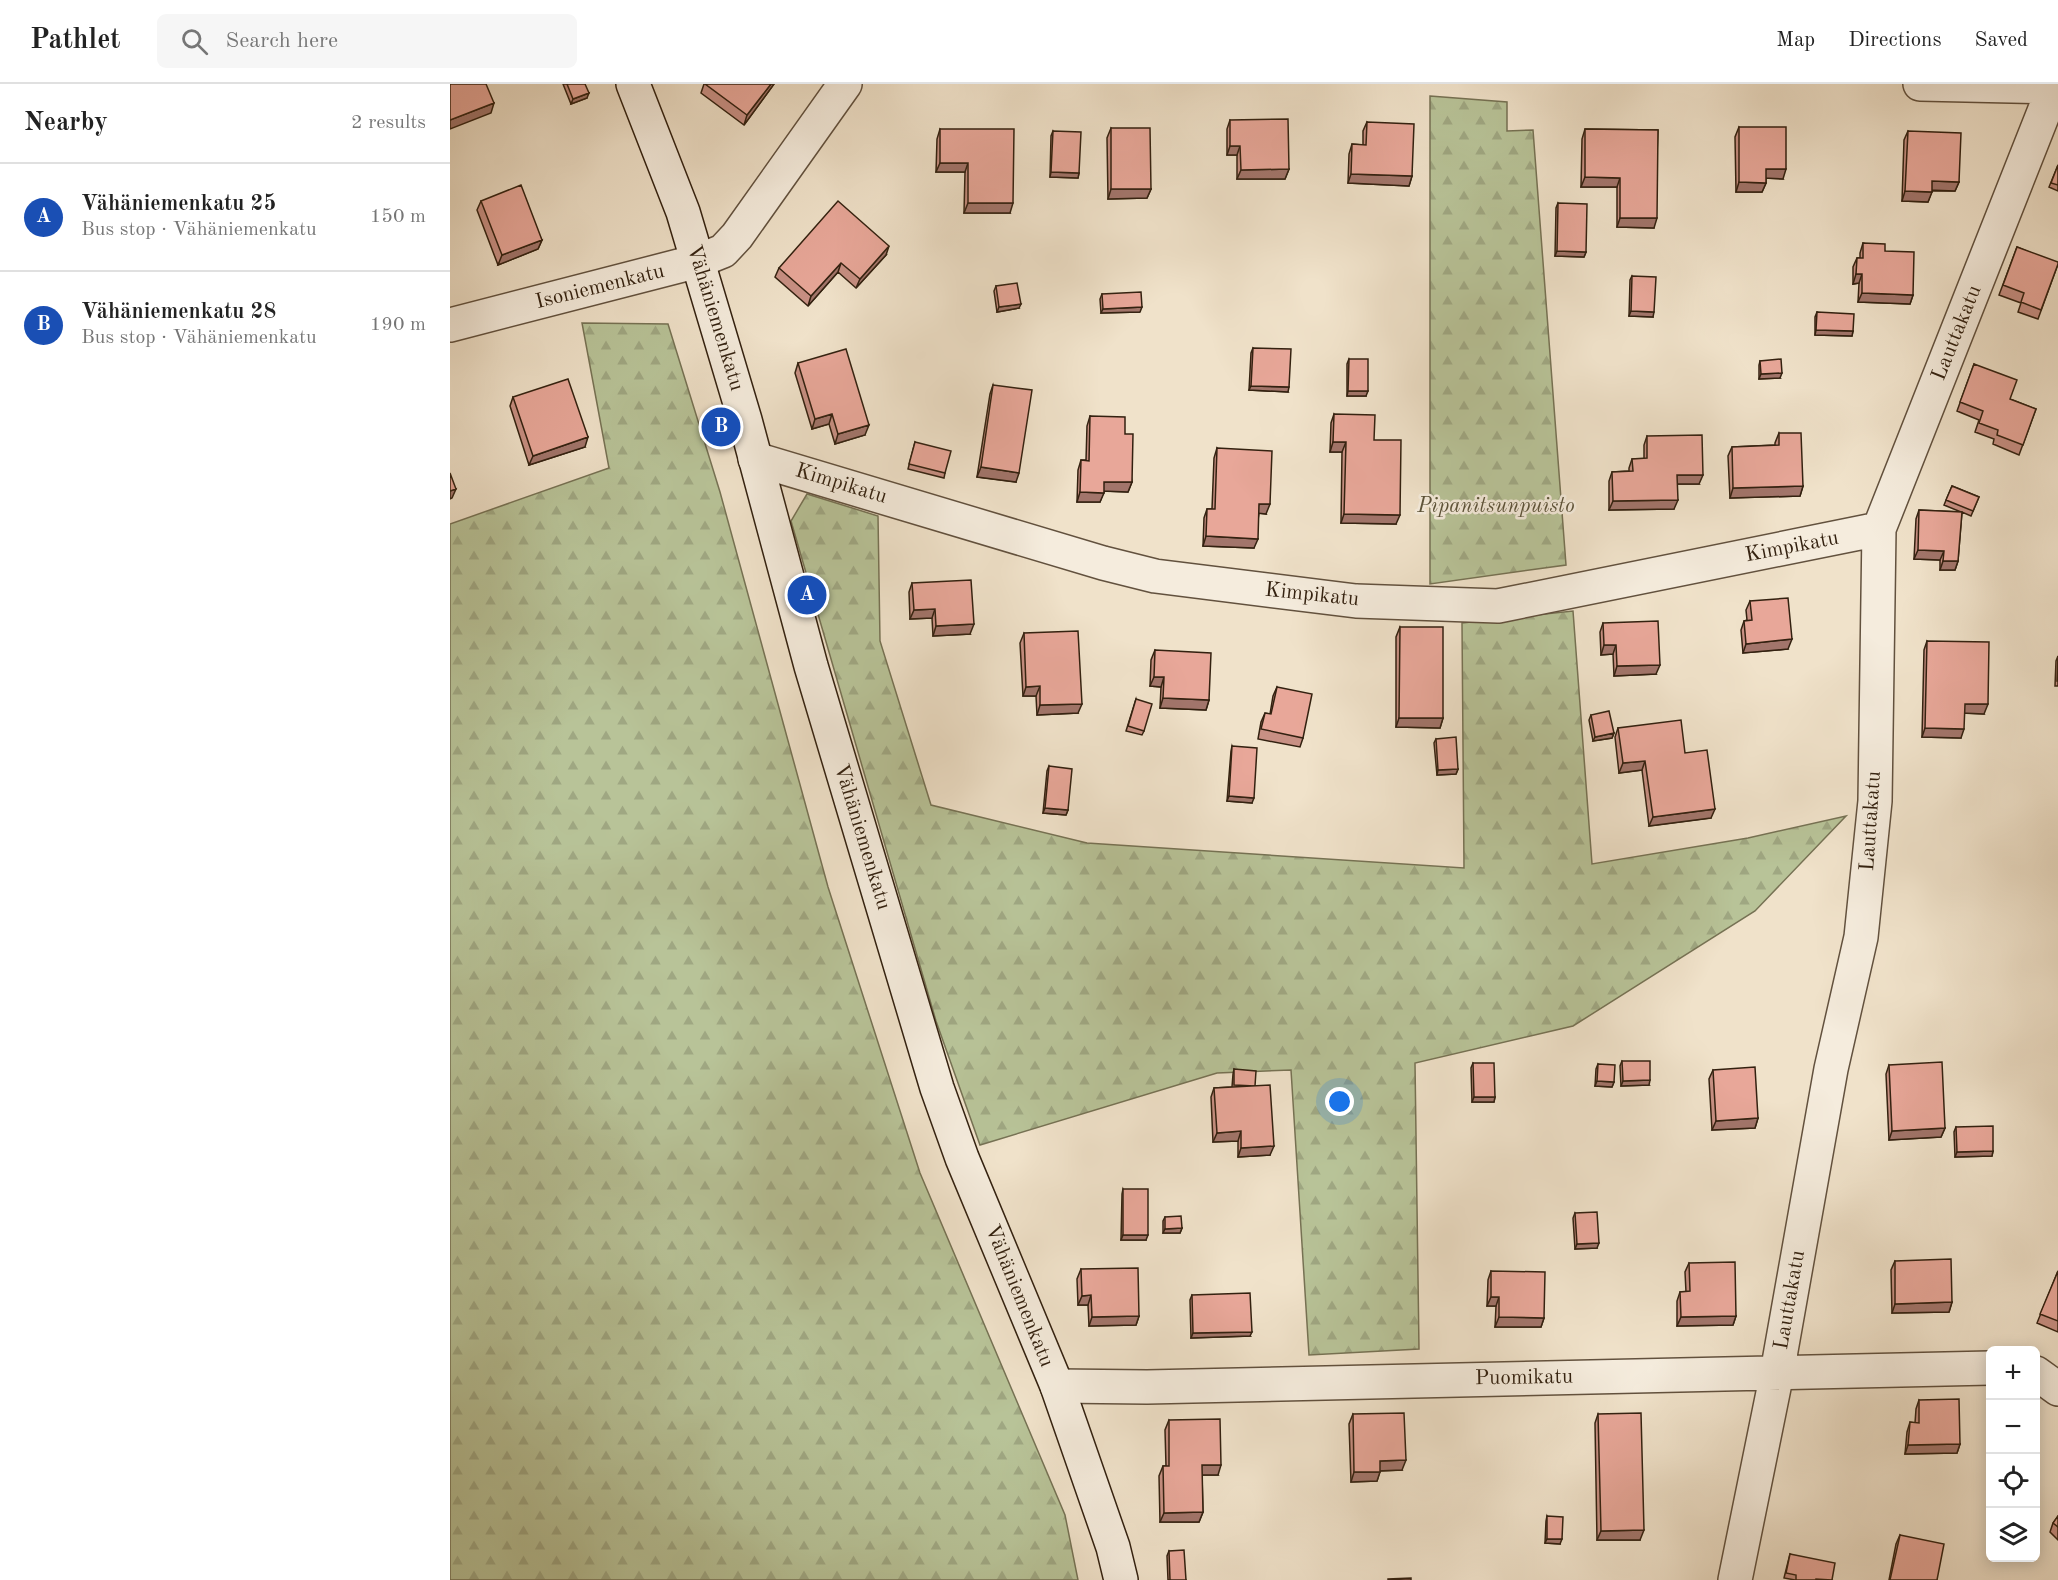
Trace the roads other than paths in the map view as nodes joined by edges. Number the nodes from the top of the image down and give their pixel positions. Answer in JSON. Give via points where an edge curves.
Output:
{"nodes":[{"id":1,"x":633,"y":84,"type":"edge"},
{"id":2,"x":845,"y":84,"type":"edge"},
{"id":3,"x":1920,"y":84,"type":"edge"},
{"id":4,"x":2055,"y":87,"type":"edge"},
{"id":5,"x":698,"y":261,"type":"junction"},
{"id":6,"x":450,"y":325,"type":"edge"},
{"id":7,"x":755,"y":459,"type":"junction"},
{"id":8,"x":1879,"y":529,"type":"junction"},
{"id":9,"x":1986,"y":1368,"type":"edge"},
{"id":10,"x":1777,"y":1373,"type":"junction"},
{"id":11,"x":2040,"y":1376,"type":"edge"},
{"id":12,"x":1057,"y":1386,"type":"junction"},
{"id":13,"x":2058,"y":1389,"type":"edge"},
{"id":14,"x":1121,"y":1580,"type":"edge"},
{"id":15,"x":1735,"y":1580,"type":"edge"}],
"edges":[{"from":1,"to":5,"type":"street","name":"Vähäniemenkatu"},
{"from":2,"to":5,"type":"street","name":"Isoniemenkatu","via":[[737,236],[723,251]]},
{"from":3,"to":4,"type":"street"},
{"from":4,"to":8,"type":"street","name":"Lauttakatu"},
{"from":5,"to":6,"type":"street","name":"Isoniemenkatu"},
{"from":5,"to":7,"type":"street","name":"Vähäniemenkatu"},
{"from":7,"to":8,"type":"street","name":"Kimpikatu","via":[[1135,571],[1356,601],[1498,606]]},
{"from":7,"to":12,"type":"street","name":"Vähäniemenkatu","via":[[811,666],[937,1088]]},
{"from":8,"to":10,"type":"street","name":"Lauttakatu","via":[[1875,801],[1861,937],[1831,1069]]},
{"from":9,"to":10,"type":"street","name":"Puomikatu"},
{"from":10,"to":12,"type":"street","name":"Puomikatu"},
{"from":10,"to":15,"type":"street","name":"Lauttakatu"},
{"from":11,"to":13,"type":"street"},
{"from":12,"to":14,"type":"street","name":"Vähäniemenkatu"}]}
